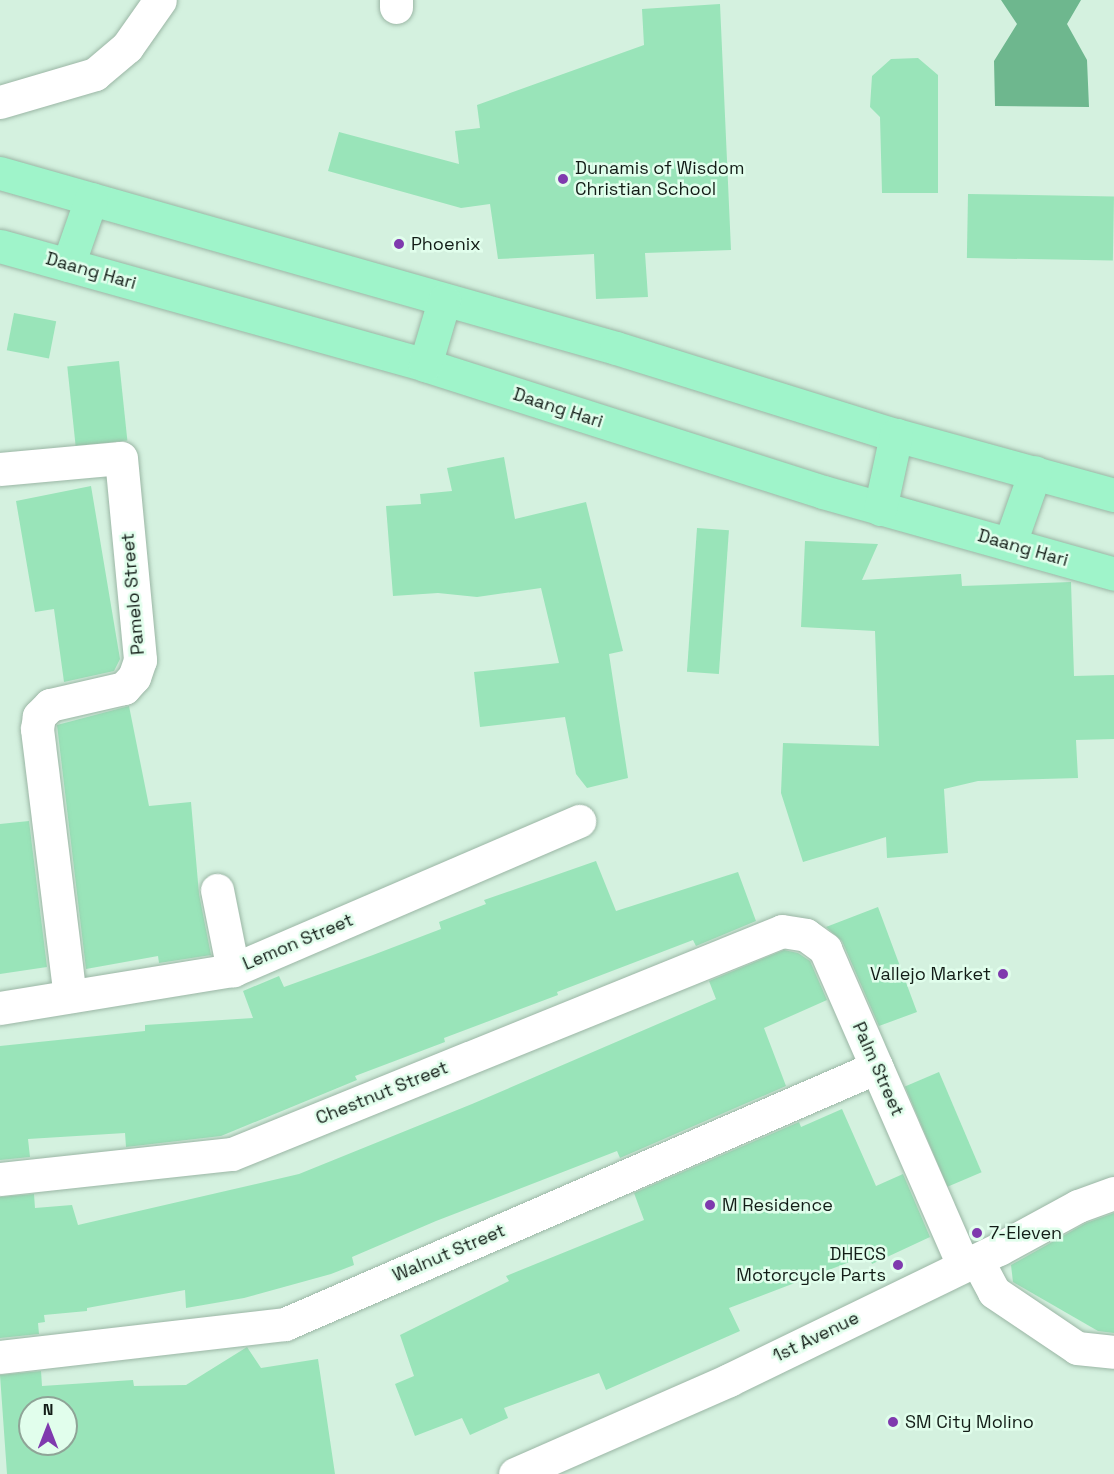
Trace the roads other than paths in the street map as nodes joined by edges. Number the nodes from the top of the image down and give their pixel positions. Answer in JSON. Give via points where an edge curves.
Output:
{"nodes":[{"id":1,"x":160,"y":0,"type":"edge"},
{"id":2,"x":0,"y":102,"type":"edge"},
{"id":3,"x":0,"y":173,"type":"edge"},
{"id":4,"x":92,"y":199,"type":"junction"},
{"id":5,"x":0,"y":246,"type":"edge"},
{"id":6,"x":68,"y":265,"type":"junction"},
{"id":7,"x":444,"y":301,"type":"junction"},
{"id":8,"x":425,"y":365,"type":"junction"},
{"id":9,"x":896,"y":435,"type":"junction"},
{"id":10,"x":0,"y":469,"type":"edge"},
{"id":11,"x":1035,"y":472,"type":"junction"},
{"id":12,"x":1114,"y":495,"type":"edge"},
{"id":13,"x":880,"y":508,"type":"junction"},
{"id":14,"x":1010,"y":543,"type":"junction"},
{"id":15,"x":1114,"y":574,"type":"edge"},
{"id":16,"x":579,"y":821,"type":"dead end"},
{"id":17,"x":217,"y":890,"type":"dead end"},
{"id":18,"x":748,"y":943,"type":"joint"},
{"id":19,"x":233,"y":970,"type":"junction"},
{"id":20,"x":70,"y":996,"type":"junction"},
{"id":21,"x":0,"y":1008,"type":"edge"},
{"id":22,"x":877,"y":1067,"type":"junction"},
{"id":23,"x":0,"y":1179,"type":"edge"},
{"id":24,"x":1114,"y":1193,"type":"edge"},
{"id":25,"x":970,"y":1263,"type":"junction"},
{"id":26,"x":1114,"y":1352,"type":"edge"},
{"id":27,"x":0,"y":1357,"type":"edge"},
{"id":28,"x":524,"y":1472,"type":"edge"}],
"edges":[{"from":1,"to":2,"type":"street","via":[[128,47],[95,74]]},
{"from":3,"to":4,"type":"main road"},
{"from":4,"to":6,"type":"main road"},
{"from":4,"to":7,"type":"main road"},
{"from":5,"to":6,"type":"main road","name":"Daang Hari"},
{"from":6,"to":8,"type":"main road","name":"Daang Hari"},
{"from":7,"to":8,"type":"main road"},
{"from":7,"to":9,"type":"main road","via":[[616,348]]},
{"from":8,"to":13,"type":"main road","name":"Daang Hari"},
{"from":9,"to":11,"type":"main road"},
{"from":9,"to":13,"type":"main road"},
{"from":10,"to":20,"type":"street","name":"Pamelo Street","via":[[121,458],[140,660],[134,677],[124,688],[50,705],[39,716],[37,729]]},
{"from":11,"to":12,"type":"main road"},
{"from":11,"to":14,"type":"main road"},
{"from":13,"to":14,"type":"main road","name":"Daang Hari"},
{"from":14,"to":15,"type":"main road","name":"Daang Hari"},
{"from":16,"to":19,"type":"street","name":"Lemon Street"},
{"from":17,"to":19,"type":"street"},
{"from":18,"to":22,"type":"street","name":"Palm Street","via":[[782,931],[806,935],[825,949]]},
{"from":18,"to":23,"type":"street","name":"Chestnut Street","via":[[232,1154]]},
{"from":19,"to":20,"type":"street","name":"Lemon Street"},
{"from":20,"to":21,"type":"street","name":"Lemon Street"},
{"from":22,"to":25,"type":"street","name":"Palm Street"},
{"from":22,"to":27,"type":"street","name":"Walnut Street","via":[[285,1324]]},
{"from":24,"to":25,"type":"street","name":"1st Avenue","via":[[1078,1206]]},
{"from":25,"to":26,"type":"street","name":"Palm Street","via":[[994,1292],[1077,1348]]},
{"from":25,"to":28,"type":"street","name":"1st Avenue","via":[[729,1380]]}]}
